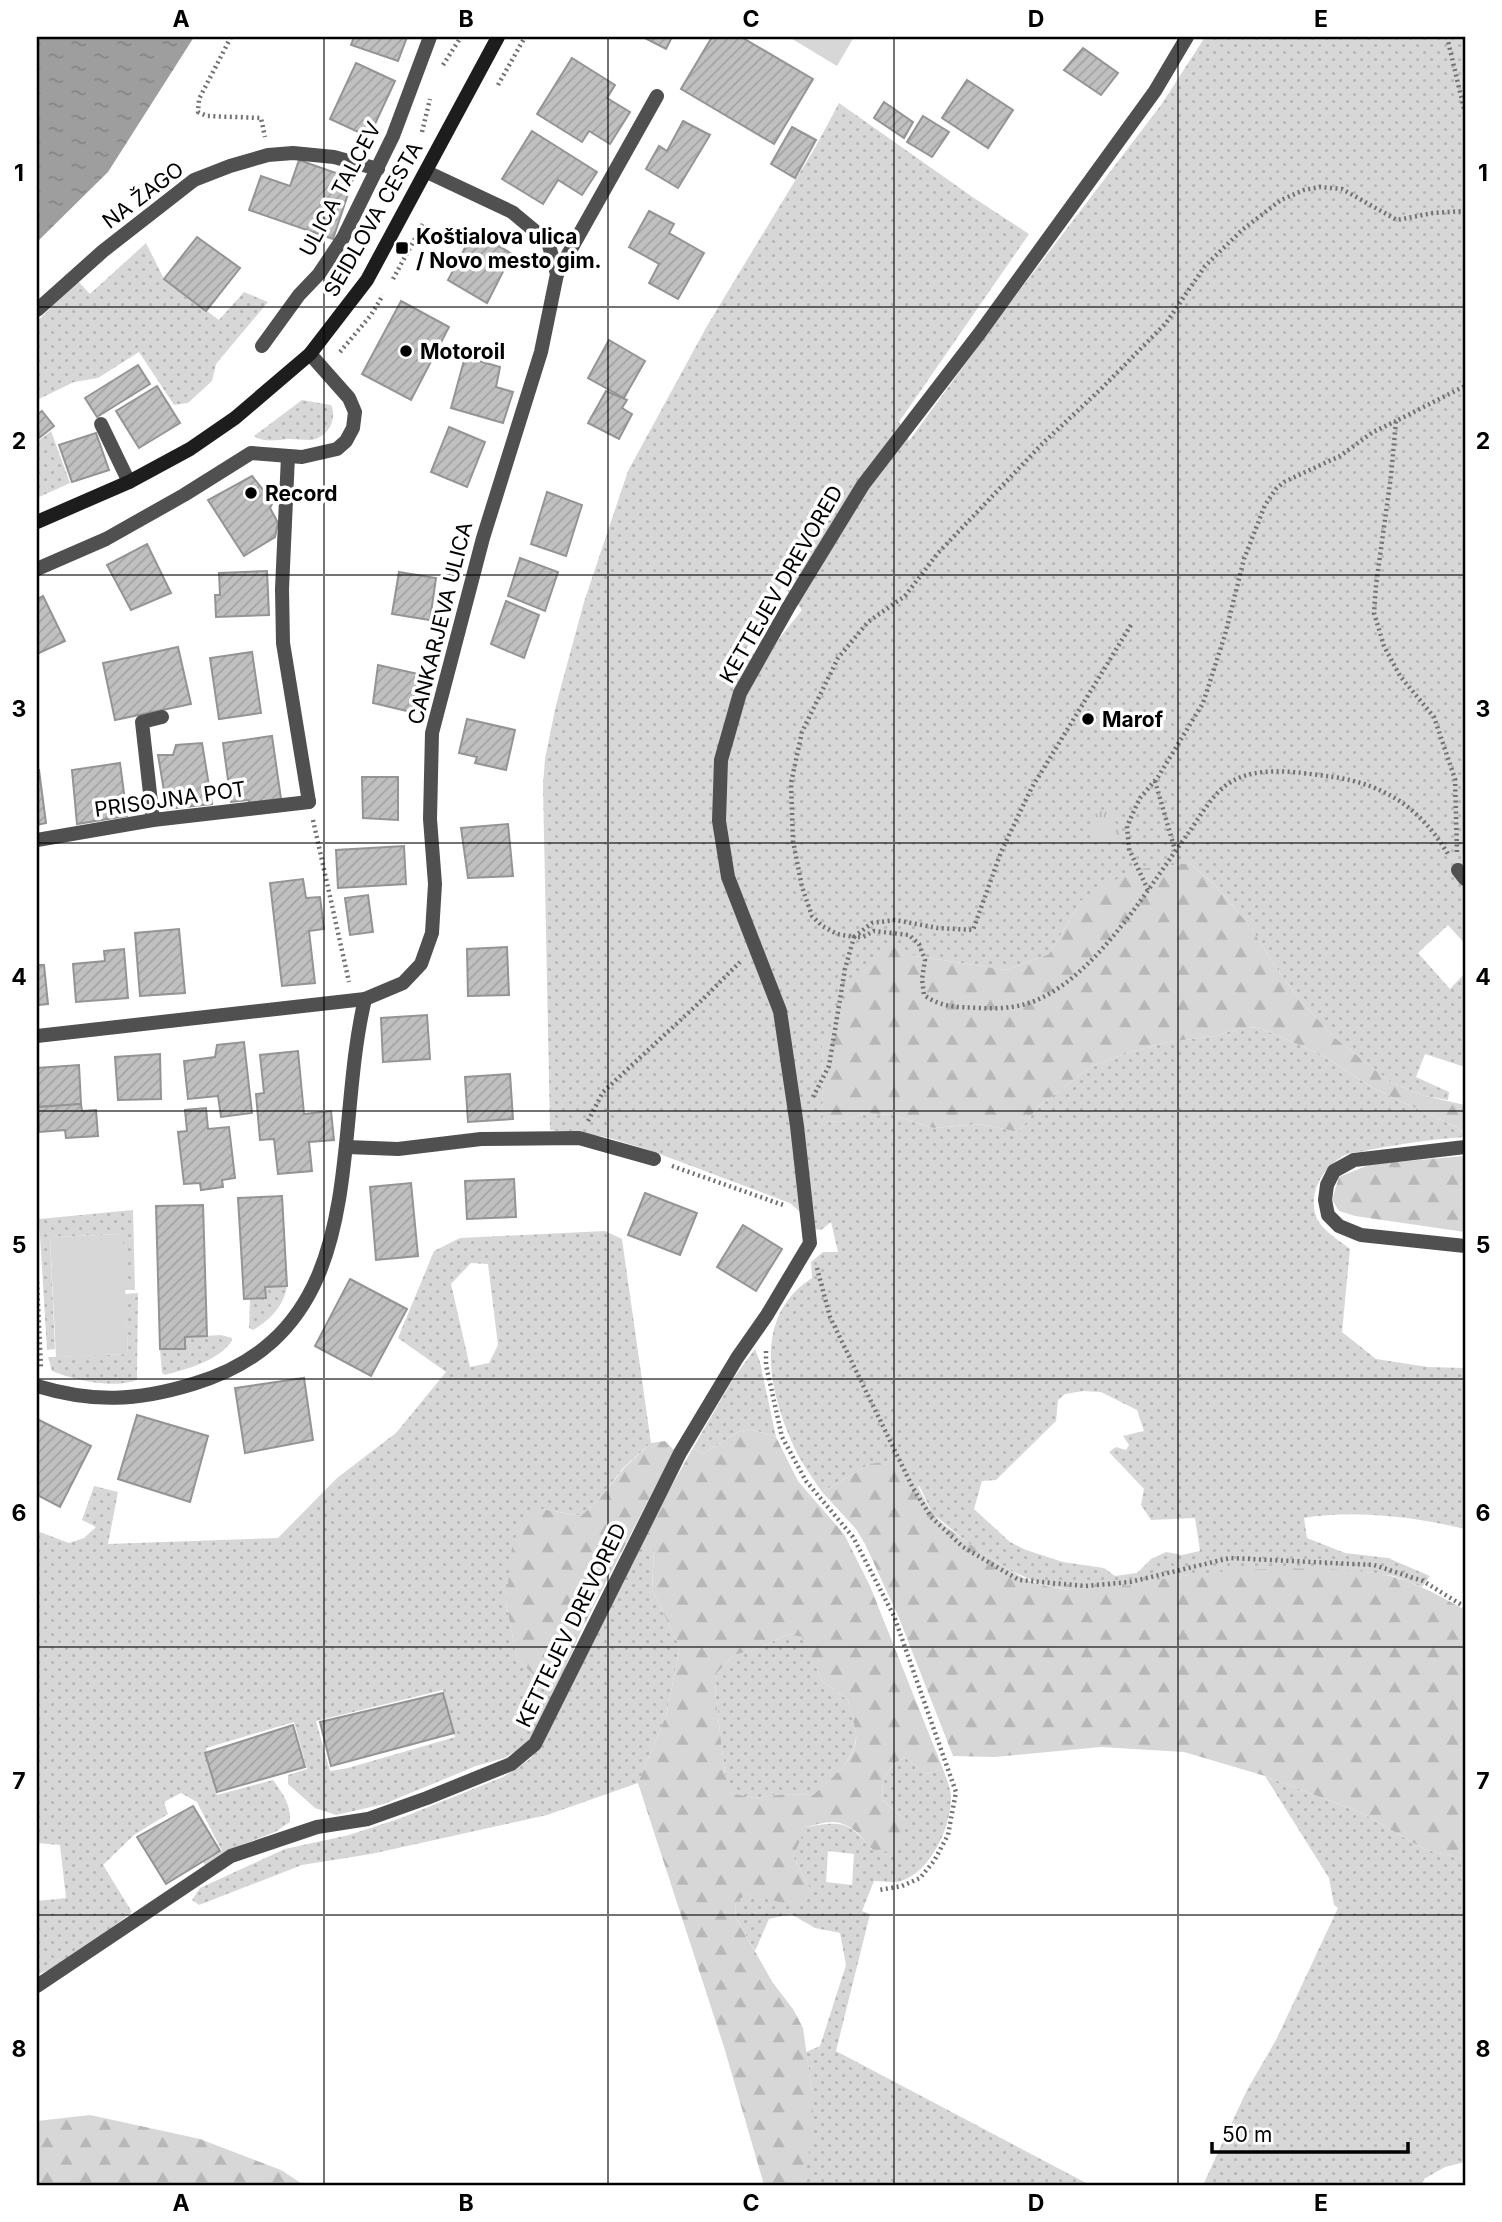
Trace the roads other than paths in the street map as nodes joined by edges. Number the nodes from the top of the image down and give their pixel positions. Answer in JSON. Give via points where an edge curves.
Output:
{"nodes":[{"id":1,"x":430,"y":37,"type":"edge"},
{"id":2,"x":498,"y":37,"type":"edge"},
{"id":3,"x":1187,"y":37,"type":"edge"},
{"id":4,"x":657,"y":96,"type":"dead end"},
{"id":5,"x":378,"y":169,"type":"junction"},
{"id":6,"x":427,"y":172,"type":"junction"},
{"id":7,"x":557,"y":274,"type":"junction"},
{"id":8,"x":37,"y":310,"type":"edge"},
{"id":9,"x":262,"y":346,"type":"dead end"},
{"id":10,"x":310,"y":354,"type":"junction"},
{"id":11,"x":101,"y":424,"type":"dead end"},
{"id":12,"x":288,"y":456,"type":"junction"},
{"id":13,"x":129,"y":482,"type":"junction"},
{"id":14,"x":37,"y":522,"type":"edge"},
{"id":15,"x":37,"y":569,"type":"edge"},
{"id":16,"x":162,"y":718,"type":"dead end"},
{"id":17,"x":153,"y":820,"type":"junction"},
{"id":18,"x":37,"y":840,"type":"edge"},
{"id":19,"x":359,"y":1000,"type":"junction"},
{"id":20,"x":37,"y":1035,"type":"edge"},
{"id":21,"x":347,"y":1147,"type":"junction"},
{"id":22,"x":1465,"y":1147,"type":"edge"},
{"id":23,"x":654,"y":1159,"type":"dead end"},
{"id":24,"x":1465,"y":1246,"type":"edge"},
{"id":25,"x":39,"y":1379,"type":"edge"},
{"id":26,"x":37,"y":1986,"type":"edge"}],
"edges":[{"from":1,"to":5,"type":"street","name":"ULICA TALCEV"},
{"from":2,"to":6,"type":"street","name":"SEIDLOVA CESTA"},
{"from":3,"to":26,"type":"street","name":"KETTEJEV DREVORED","via":[[1155,91],[863,485],[740,693],[721,760],[719,821],[728,877],[780,1011],[810,1243],[680,1453],[535,1744],[511,1764],[427,1798],[231,1856]]},
{"from":4,"to":7,"type":"street","name":"CANKARJEVA ULICA"},
{"from":5,"to":8,"type":"street","name":"NA ŽAGO","via":[[334,157],[293,153],[268,155],[194,180]]},
{"from":5,"to":9,"type":"street","name":"ULICA TALCEV","via":[[319,274]]},
{"from":6,"to":7,"type":"street","name":"CANKARJEVA ULICA","via":[[512,212],[548,242]]},
{"from":6,"to":10,"type":"street","name":"SEIDLOVA CESTA","via":[[368,280]]},
{"from":7,"to":19,"type":"street","name":"CANKARJEVA ULICA","via":[[541,352],[483,538],[432,733],[432,933],[421,964],[403,983]]},
{"from":10,"to":12,"type":"street","via":[[349,398],[355,412],[353,428],[337,449]]},
{"from":10,"to":13,"type":"street","name":"SEIDLOVA CESTA","via":[[235,418]]},
{"from":11,"to":13,"type":"street"},
{"from":12,"to":15,"type":"street","via":[[251,453],[106,539]]},
{"from":12,"to":17,"type":"street","name":"PRISOJNA POT","via":[[284,643],[309,802]]},
{"from":13,"to":14,"type":"street","name":"SEIDLOVA CESTA"},
{"from":16,"to":17,"type":"street","via":[[142,722]]},
{"from":17,"to":18,"type":"street","name":"PRISOJNA POT"},
{"from":19,"to":20,"type":"street","name":"CANKARJEVA ULICA"},
{"from":19,"to":21,"type":"street"},
{"from":21,"to":23,"type":"street","via":[[398,1149],[481,1139],[579,1138]]},
{"from":21,"to":25,"type":"street","via":[[335,1224],[313,1285],[292,1322],[266,1348],[227,1372],[177,1389],[123,1399],[64,1394]]},
{"from":22,"to":24,"type":"street","via":[[1354,1160],[1334,1171],[1325,1200],[1328,1216],[1361,1235]]}]}
